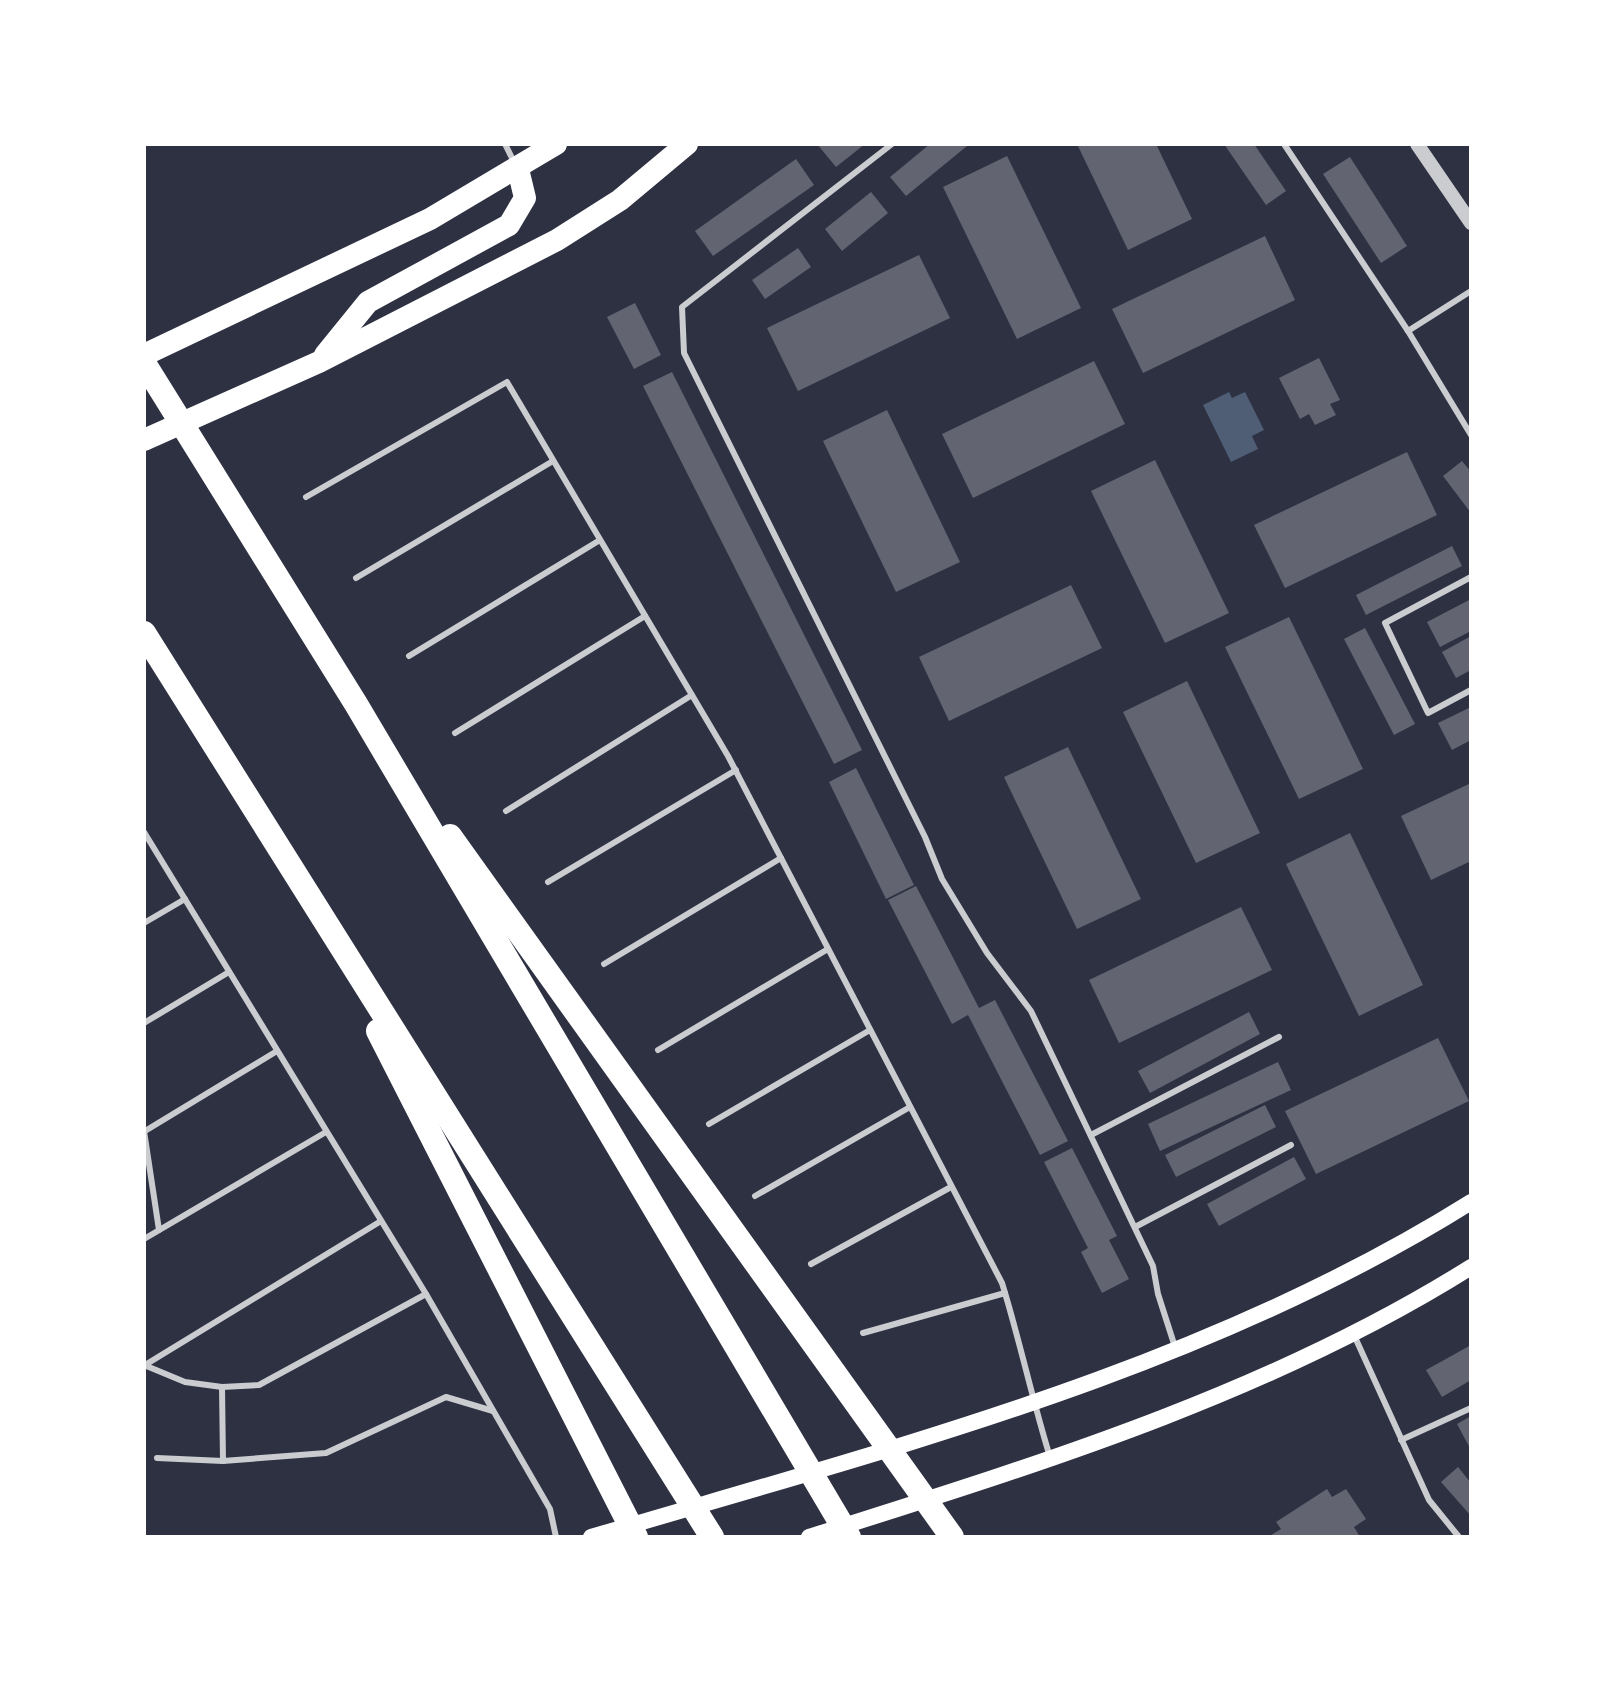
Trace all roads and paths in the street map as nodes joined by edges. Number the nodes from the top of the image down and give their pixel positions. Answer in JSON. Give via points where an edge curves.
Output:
{"nodes":[{"id":1,"x":505,"y":144,"type":"edge"},
{"id":2,"x":556,"y":144,"type":"edge"},
{"id":3,"x":687,"y":144,"type":"edge"},
{"id":4,"x":892,"y":144,"type":"edge"},
{"id":5,"x":1284,"y":144,"type":"edge"},
{"id":6,"x":1417,"y":144,"type":"edge"},
{"id":7,"x":518,"y":169,"type":"junction"},
{"id":8,"x":1471,"y":223,"type":"edge"},
{"id":9,"x":1471,"y":291,"type":"edge"},
{"id":10,"x":1408,"y":331,"type":"junction"},
{"id":11,"x":144,"y":355,"type":"edge"},
{"id":12,"x":319,"y":362,"type":"junction"},
{"id":13,"x":144,"y":363,"type":"edge"},
{"id":14,"x":1471,"y":435,"type":"edge"},
{"id":15,"x":144,"y":440,"type":"edge"},
{"id":16,"x":553,"y":461,"type":"junction"},
{"id":17,"x":306,"y":497,"type":"dead end"},
{"id":18,"x":600,"y":540,"type":"junction"},
{"id":19,"x":1471,"y":577,"type":"edge"},
{"id":20,"x":356,"y":578,"type":"dead end"},
{"id":21,"x":645,"y":616,"type":"junction"},
{"id":22,"x":144,"y":633,"type":"edge"},
{"id":23,"x":409,"y":656,"type":"dead end"},
{"id":24,"x":1471,"y":690,"type":"edge"},
{"id":25,"x":692,"y":695,"type":"junction"},
{"id":26,"x":356,"y":704,"type":"junction"},
{"id":27,"x":455,"y":733,"type":"dead end"},
{"id":28,"x":736,"y":770,"type":"junction"},
{"id":29,"x":506,"y":811,"type":"dead end"},
{"id":30,"x":144,"y":832,"type":"edge"},
{"id":31,"x":781,"y":858,"type":"junction"},
{"id":32,"x":293,"y":870,"type":"junction"},
{"id":33,"x":548,"y":882,"type":"dead end"},
{"id":34,"x":185,"y":899,"type":"junction"},
{"id":35,"x":144,"y":923,"type":"edge"},
{"id":36,"x":828,"y":949,"type":"junction"},
{"id":37,"x":604,"y":964,"type":"dead end"},
{"id":38,"x":229,"y":972,"type":"junction"},
{"id":39,"x":144,"y":1023,"type":"edge"},
{"id":40,"x":870,"y":1030,"type":"junction"},
{"id":41,"x":1279,"y":1037,"type":"dead end"},
{"id":42,"x":658,"y":1050,"type":"dead end"},
{"id":43,"x":277,"y":1051,"type":"junction"},
{"id":44,"x":910,"y":1107,"type":"junction"},
{"id":45,"x":709,"y":1124,"type":"dead end"},
{"id":46,"x":144,"y":1130,"type":"edge"},
{"id":47,"x":326,"y":1132,"type":"junction"},
{"id":48,"x":1091,"y":1135,"type":"junction"},
{"id":49,"x":1291,"y":1145,"type":"dead end"},
{"id":50,"x":951,"y":1187,"type":"junction"},
{"id":51,"x":755,"y":1196,"type":"dead end"},
{"id":52,"x":1471,"y":1202,"type":"edge"},
{"id":53,"x":381,"y":1221,"type":"junction"},
{"id":54,"x":1135,"y":1227,"type":"junction"},
{"id":55,"x":159,"y":1230,"type":"junction"},
{"id":56,"x":144,"y":1239,"type":"edge"},
{"id":57,"x":811,"y":1264,"type":"dead end"},
{"id":58,"x":1471,"y":1267,"type":"edge"},
{"id":59,"x":1005,"y":1293,"type":"junction"},
{"id":60,"x":426,"y":1294,"type":"junction"},
{"id":61,"x":1353,"y":1332,"type":"junction"},
{"id":62,"x":863,"y":1333,"type":"dead end"},
{"id":63,"x":1176,"y":1348,"type":"junction"},
{"id":64,"x":144,"y":1365,"type":"edge"},
{"id":65,"x":222,"y":1387,"type":"junction"},
{"id":66,"x":1033,"y":1402,"type":"junction"},
{"id":67,"x":1471,"y":1408,"type":"edge"},
{"id":68,"x":493,"y":1411,"type":"junction"},
{"id":69,"x":1401,"y":1440,"type":"junction"},
{"id":70,"x":1050,"y":1457,"type":"junction"},
{"id":71,"x":157,"y":1458,"type":"dead end"},
{"id":72,"x":223,"y":1461,"type":"junction"},
{"id":73,"x":556,"y":1537,"type":"edge"},
{"id":74,"x":591,"y":1537,"type":"edge"},
{"id":75,"x":636,"y":1537,"type":"edge"},
{"id":76,"x":712,"y":1537,"type":"edge"},
{"id":77,"x":809,"y":1537,"type":"edge"},
{"id":78,"x":849,"y":1537,"type":"edge"},
{"id":79,"x":952,"y":1537,"type":"edge"},
{"id":80,"x":1459,"y":1537,"type":"edge"}],
"edges":[{"from":1,"to":7,"type":"lane"},
{"from":2,"to":7,"type":"highway"},
{"from":3,"to":12,"type":"highway","via":[[620,200],[557,240]]},
{"from":4,"to":48,"type":"lane","via":[[682,307],[684,353],[942,879],[987,953],[1031,1011]]},
{"from":5,"to":10,"type":"lane"},
{"from":6,"to":8,"type":"street"},
{"from":7,"to":11,"type":"highway","via":[[430,219]]},
{"from":7,"to":12,"type":"highway","via":[[525,198],[509,225],[368,302]]},
{"from":9,"to":10,"type":"lane"},
{"from":10,"to":14,"type":"lane"},
{"from":12,"to":15,"type":"highway"},
{"from":13,"to":26,"type":"highway"},
{"from":16,"to":17,"type":"lane","via":[[507,382]]},
{"from":16,"to":18,"type":"lane"},
{"from":16,"to":20,"type":"lane"},
{"from":18,"to":21,"type":"lane"},
{"from":18,"to":23,"type":"lane"},
{"from":19,"to":24,"type":"lane","via":[[1385,623],[1428,713]]},
{"from":21,"to":25,"type":"lane"},
{"from":21,"to":27,"type":"lane"},
{"from":22,"to":32,"type":"highway"},
{"from":25,"to":28,"type":"lane"},
{"from":25,"to":29,"type":"lane"},
{"from":26,"to":78,"type":"highway"},
{"from":26,"to":79,"type":"highway"},
{"from":28,"to":31,"type":"lane"},
{"from":28,"to":33,"type":"lane"},
{"from":30,"to":34,"type":"lane"},
{"from":31,"to":36,"type":"lane"},
{"from":31,"to":37,"type":"lane"},
{"from":32,"to":75,"type":"highway"},
{"from":32,"to":76,"type":"highway"},
{"from":34,"to":35,"type":"lane"},
{"from":34,"to":38,"type":"lane"},
{"from":36,"to":40,"type":"lane"},
{"from":36,"to":42,"type":"lane"},
{"from":38,"to":39,"type":"lane"},
{"from":38,"to":43,"type":"lane"},
{"from":40,"to":44,"type":"lane"},
{"from":40,"to":45,"type":"lane"},
{"from":41,"to":48,"type":"lane"},
{"from":43,"to":46,"type":"lane"},
{"from":43,"to":47,"type":"lane"},
{"from":44,"to":50,"type":"lane"},
{"from":44,"to":51,"type":"lane"},
{"from":46,"to":55,"type":"lane"},
{"from":47,"to":53,"type":"lane"},
{"from":47,"to":55,"type":"lane"},
{"from":48,"to":54,"type":"lane"},
{"from":49,"to":54,"type":"lane"},
{"from":50,"to":57,"type":"lane"},
{"from":50,"to":59,"type":"lane"},
{"from":52,"to":63,"type":"main road","via":[[1411,1240]]},
{"from":53,"to":60,"type":"lane"},
{"from":53,"to":64,"type":"lane"},
{"from":54,"to":63,"type":"lane","via":[[1153,1266]]},
{"from":55,"to":56,"type":"lane"},
{"from":58,"to":61,"type":"main road"},
{"from":59,"to":62,"type":"lane"},
{"from":59,"to":66,"type":"lane"},
{"from":60,"to":65,"type":"lane","via":[[277,1378],[259,1385]]},
{"from":60,"to":68,"type":"lane"},
{"from":61,"to":69,"type":"lane"},
{"from":61,"to":70,"type":"main road","via":[[1227,1393]]},
{"from":63,"to":66,"type":"main road"},
{"from":64,"to":65,"type":"lane","via":[[185,1382]]},
{"from":65,"to":72,"type":"lane"},
{"from":66,"to":70,"type":"lane"},
{"from":66,"to":74,"type":"main road"},
{"from":67,"to":69,"type":"lane"},
{"from":68,"to":72,"type":"lane","via":[[446,1397],[326,1453]]},
{"from":68,"to":73,"type":"lane","via":[[550,1509]]},
{"from":69,"to":80,"type":"lane","via":[[1429,1500]]},
{"from":70,"to":77,"type":"main road"},
{"from":71,"to":72,"type":"lane"}]}
